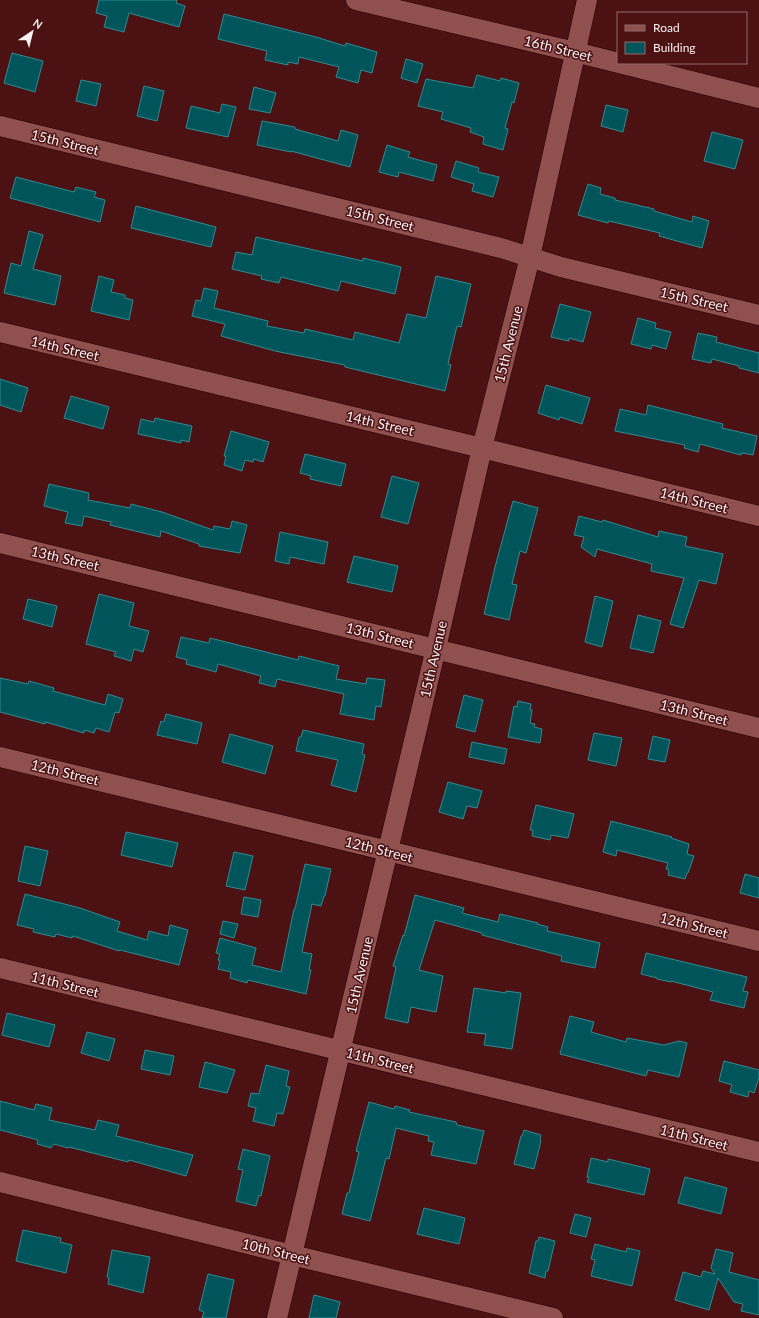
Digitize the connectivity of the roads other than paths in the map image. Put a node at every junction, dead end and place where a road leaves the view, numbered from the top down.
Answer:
1 (356, 0) edge
2 (587, 0) edge
3 (575, 52) junction
4 (617, 62) edge
5 (623, 64) edge
6 (759, 98) edge
7 (0, 126) edge
8 (530, 257) junction
9 (759, 315) edge
10 (0, 332) edge
11 (482, 448) junction
12 (759, 516) edge
13 (0, 543) edge
14 (436, 648) junction
15 (759, 728) edge
16 (0, 757) edge
17 (387, 852) junction
18 (759, 941) edge
19 (0, 968) edge
20 (341, 1050) junction
21 (759, 1152) edge
22 (0, 1182) edge
23 (292, 1255) junction
24 (277, 1318) edge
25 (553, 1318) edge

1 - 3 street, 16th Street
2 - 3 street, 15th Avenue
3 - 4 street, 16th Street
3 - 8 street, 15th Avenue
5 - 6 street, 16th Street
7 - 8 street, 15th Street
8 - 9 street, 15th Street
8 - 11 street, 15th Avenue
10 - 11 street, 14th Street
11 - 12 street, 14th Street
11 - 14 street, 15th Avenue
13 - 14 street, 13th Street
14 - 15 street, 13th Street
14 - 17 street, 15th Avenue
16 - 17 street, 12th Street
17 - 18 street, 12th Street
17 - 20 street, 15th Avenue
19 - 20 street, 11th Street
20 - 21 street, 11th Street
20 - 23 street, 15th Avenue
22 - 23 street, 10th Street
23 - 24 street, 15th Avenue
23 - 25 street, 10th Street

